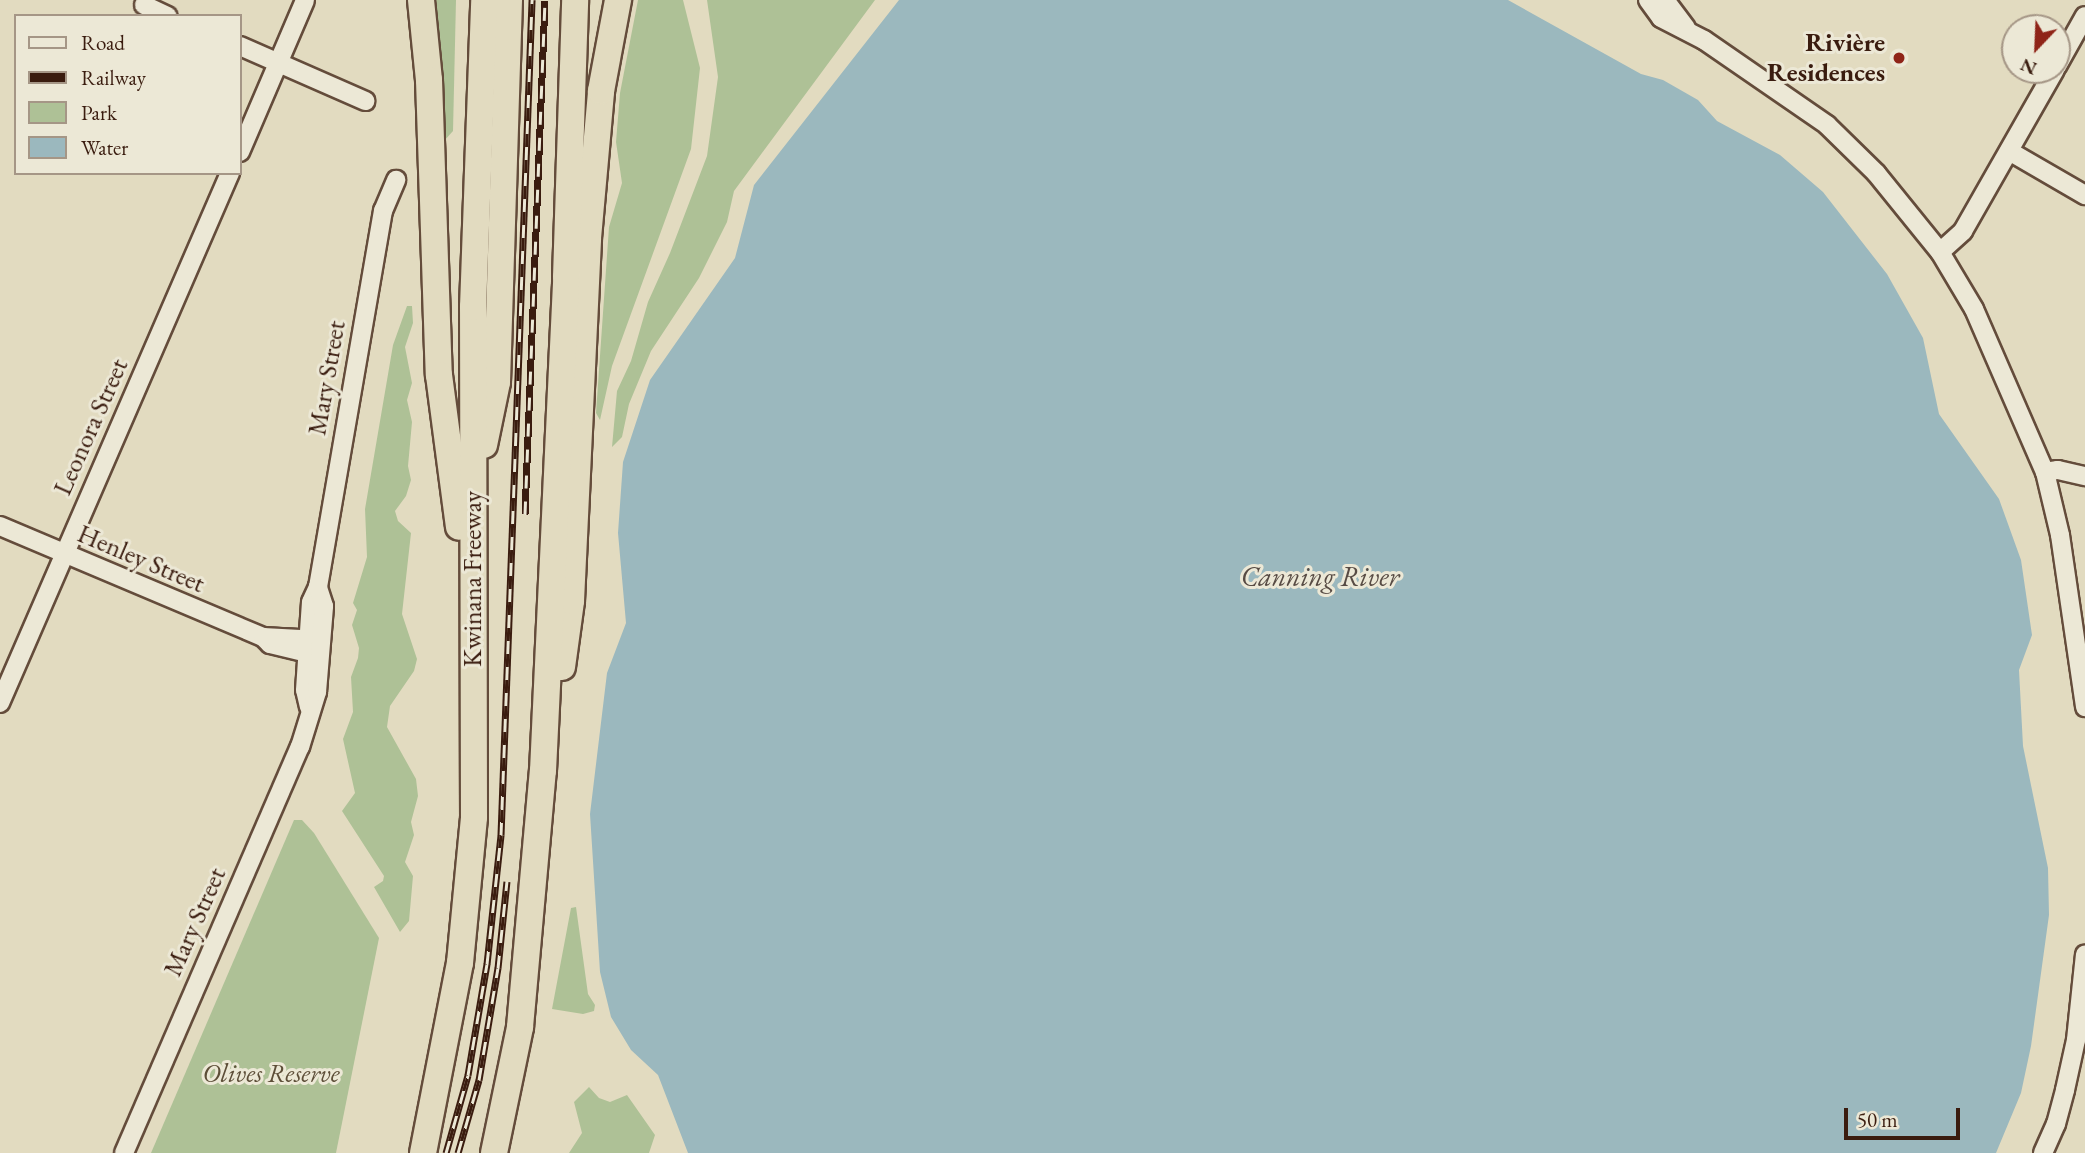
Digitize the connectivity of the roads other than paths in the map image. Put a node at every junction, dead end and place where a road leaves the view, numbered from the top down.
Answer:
1 (305, 0) edge
2 (421, 0) edge
3 (484, 0) edge
4 (509, 0) edge
5 (557, 0) edge
6 (575, 0) edge
7 (618, 0) edge
8 (1648, 0) edge
9 (1665, 0) edge
10 (144, 5) dead end
11 (164, 14) edge
12 (2085, 16) edge
13 (1689, 31) junction
14 (2071, 41) edge
15 (242, 47) edge
16 (279, 63) junction
17 (2047, 84) edge
18 (365, 101) dead end
19 (242, 147) edge
20 (2009, 151) junction
21 (229, 175) edge
22 (396, 180) dead end
23 (2085, 195) edge
24 (1940, 252) junction
25 (560, 393) junction
26 (2045, 472) junction
27 (2085, 476) edge
28 (473, 495) junction
29 (0, 526) edge
30 (64, 554) junction
31 (474, 633) junction
32 (314, 647) junction
33 (0, 703) edge
34 (2085, 707) edge
35 (536, 856) junction
36 (2085, 954) edge
37 (124, 1153) edge
38 (423, 1153) edge
39 (494, 1153) edge
40 (2043, 1153) edge

1 - 16 street
2 - 31 highway
3 - 28 highway, Kwinana Freeway
4 - 28 highway
5 - 25 highway
6 - 25 highway
7 - 35 highway
8 - 13 street
9 - 13 street
10 - 11 street
12 - 14 street
13 - 24 street
15 - 16 street
16 - 18 street
16 - 19 street
17 - 20 street
20 - 23 street
20 - 24 street
21 - 30 street, Leonora Street
22 - 32 street, Mary Street
24 - 26 street
25 - 35 highway
26 - 27 street
26 - 34 street
28 - 31 highway, Kwinana Freeway
29 - 30 street, Henley Street
30 - 32 street, Henley Street
30 - 33 street, Leonora Street
31 - 38 highway, Kwinana Freeway
32 - 37 street, Mary Street
35 - 39 highway
36 - 40 street

